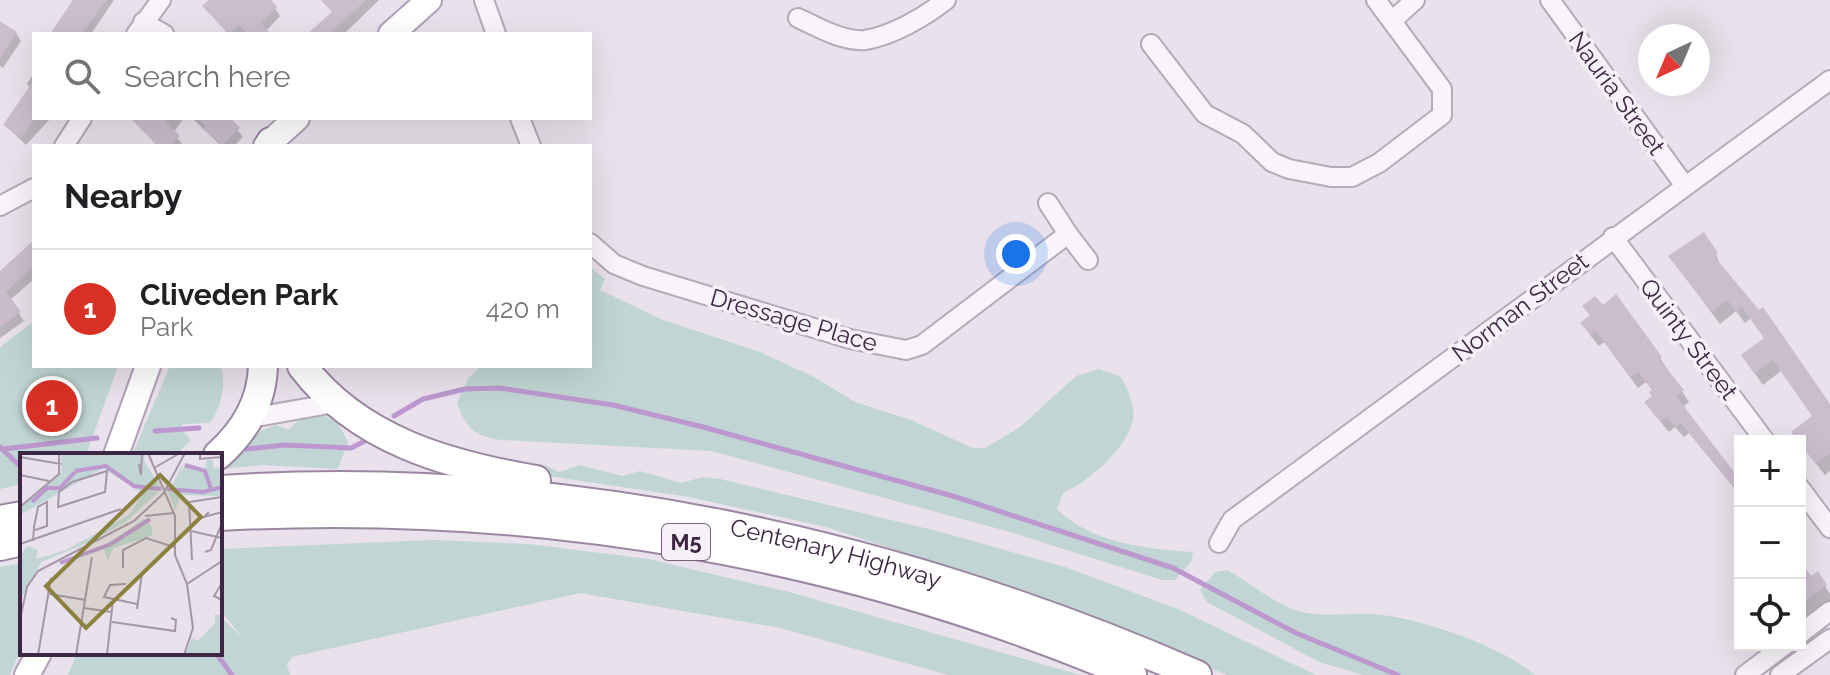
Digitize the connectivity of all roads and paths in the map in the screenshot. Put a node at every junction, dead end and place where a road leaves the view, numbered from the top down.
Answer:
1 (161, 0) edge
2 (429, 0) edge
3 (484, 0) edge
4 (946, 0) edge
5 (1376, 0) edge
6 (1415, 0) edge
7 (1550, 0) edge
8 (798, 18) dead end
9 (1392, 21) junction
10 (139, 28) edge
11 (393, 32) edge
12 (495, 32) edge
13 (1151, 44) dead end
14 (1830, 80) edge
15 (81, 120) edge
16 (293, 120) edge
17 (521, 120) edge
18 (65, 144) edge
19 (271, 144) edge
20 (530, 144) edge
21 (1685, 186) junction
22 (32, 189) edge
23 (1048, 203) dead end
24 (0, 206) edge
25 (1068, 234) junction
26 (1613, 237) junction
27 (592, 245) edge
28 (1088, 260) dead end
29 (147, 368) edge
30 (263, 368) edge
31 (304, 368) edge
32 (335, 403) junction
33 (250, 418) junction
34 (1761, 435) edge
35 (117, 453) edge
36 (220, 453) edge
37 (222, 490) edge
38 (1806, 496) edge
39 (587, 501) junction
40 (20, 516) edge
41 (222, 516) edge
42 (0, 520) edge
43 (1830, 528) edge
44 (20, 541) edge
45 (1219, 543) dead end
46 (0, 546) edge
47 (1830, 611) edge
48 (1806, 629) edge
49 (1830, 639) edge
50 (1777, 651) edge
51 (41, 655) edge
52 (42, 655) edge
53 (27, 675) edge
54 (38, 675) edge
55 (1132, 675) edge
56 (1197, 675) edge
57 (1745, 675) edge
58 (1780, 675) edge

1 - 10 street
2 - 11 main road
3 - 12 street
4 - 8 street
5 - 9 street
6 - 9 street
7 - 21 street, Nauria Street
9 - 13 street
14 - 21 street, Norman Street
15 - 18 street
16 - 19 main road
17 - 20 street
21 - 26 street, Norman Street
22 - 24 street
23 - 25 street
25 - 27 street, Dressage Place
25 - 28 street
26 - 34 street, Quinty Street
26 - 45 street, Norman Street
29 - 35 main road
30 - 33 highway
31 - 32 highway
32 - 33 street
32 - 39 highway
33 - 36 highway
37 - 39 highway, Centenary Highway / M5
38 - 43 street
39 - 56 highway, Centenary Highway / M5
40 - 42 highway
41 - 55 highway, Centenary Highway / M5
44 - 46 highway
47 - 48 street
49 - 58 street
50 - 57 street
51 - 53 main road
52 - 54 main road

